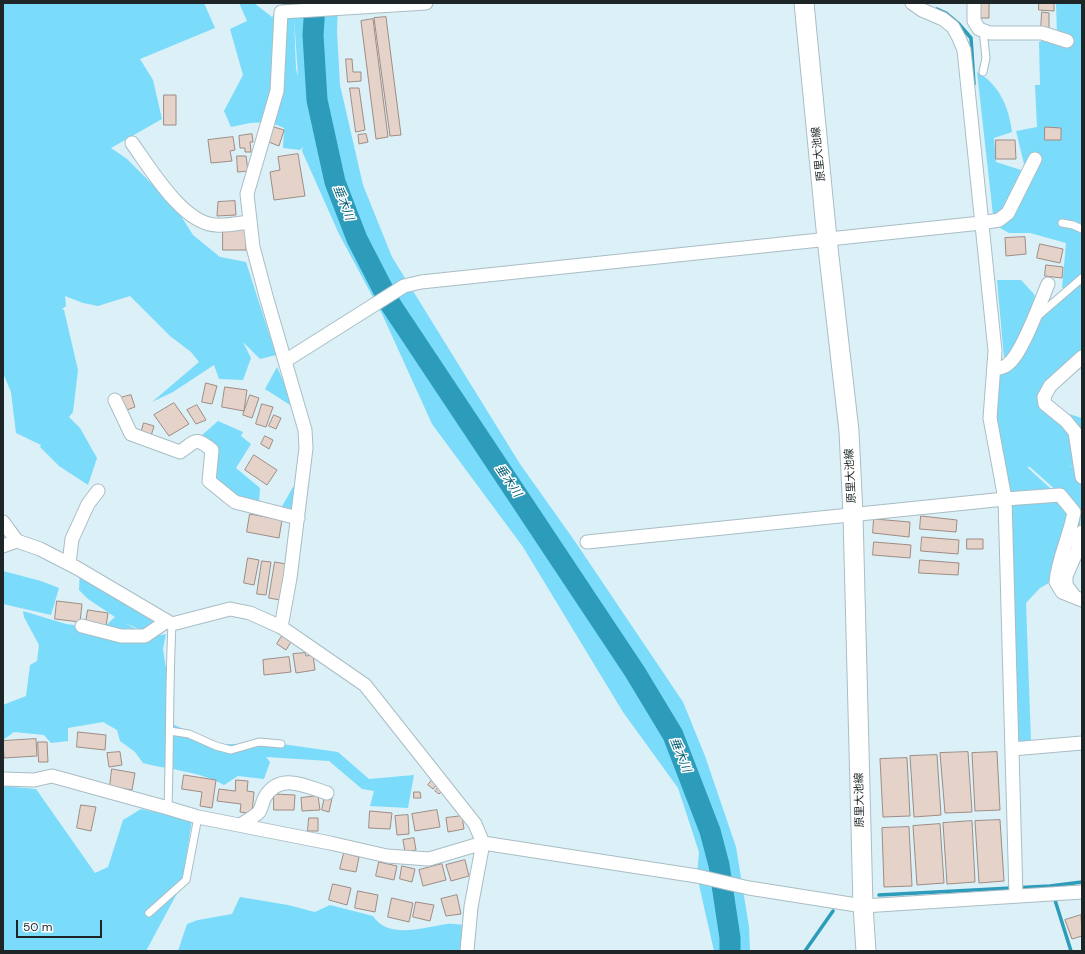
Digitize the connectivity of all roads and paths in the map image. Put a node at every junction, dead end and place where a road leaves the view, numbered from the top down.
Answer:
1 (426, 3) edge
2 (804, 3) edge
3 (912, 3) edge
4 (974, 3) edge
5 (294, 7) edge
6 (983, 30) junction
7 (1067, 41) dead end
8 (983, 72) dead end
9 (132, 143) dead end
10 (1035, 159) dead end
11 (250, 222) junction
12 (981, 223) junction
13 (1062, 223) dead end
14 (1082, 229) edge
15 (827, 239) junction
16 (1082, 278) edge
17 (1048, 284) dead end
18 (1032, 321) junction
19 (1082, 357) edge
20 (285, 361) junction
21 (994, 368) junction
22 (114, 400) dead end
23 (1082, 477) edge
24 (98, 491) dead end
25 (1005, 499) junction
26 (853, 515) junction
27 (298, 518) junction
28 (3, 522) edge
29 (1082, 532) edge
30 (17, 541) junction
31 (587, 542) dead end
32 (3, 546) edge
33 (68, 563) junction
34 (1078, 598) edge
35 (170, 623) junction
36 (82, 626) dead end
37 (281, 627) junction
38 (170, 731) junction
39 (1082, 743) edge
40 (281, 744) dead end
41 (1012, 749) junction
42 (3, 779) edge
43 (327, 793) dead end
44 (168, 808) junction
45 (198, 817) junction
46 (241, 825) junction
47 (483, 843) junction
48 (1082, 892) edge
49 (1016, 896) junction
50 (863, 906) junction
51 (149, 913) dead end
52 (467, 951) edge
53 (866, 951) edge

1 - 5 street
2 - 15 main road, 原里大池線
3 - 12 street
4 - 6 street
5 - 11 street
6 - 7 street
6 - 8 lane
9 - 11 street
10 - 12 street
11 - 20 street
12 - 15 street
12 - 21 street
13 - 14 lane
15 - 20 street
15 - 26 main road, 原里大池線
16 - 18 lane
17 - 18 street
18 - 21 street
19 - 23 street
20 - 27 street
21 - 25 street
22 - 27 street
24 - 33 street
25 - 26 street
25 - 34 street
25 - 41 street
26 - 31 street
26 - 50 main road, 原里大池線
27 - 37 street
28 - 30 street
29 - 34 street
30 - 32 street
30 - 33 street
33 - 35 street
35 - 36 street
35 - 37 street
35 - 38 lane
37 - 47 street
38 - 40 lane
38 - 44 lane
39 - 41 street
41 - 49 street
42 - 44 street
43 - 46 street
44 - 45 street
45 - 46 street
45 - 51 lane
46 - 47 street
47 - 50 street
47 - 52 street
48 - 49 street
49 - 50 street
50 - 53 main road, 原里大池線

